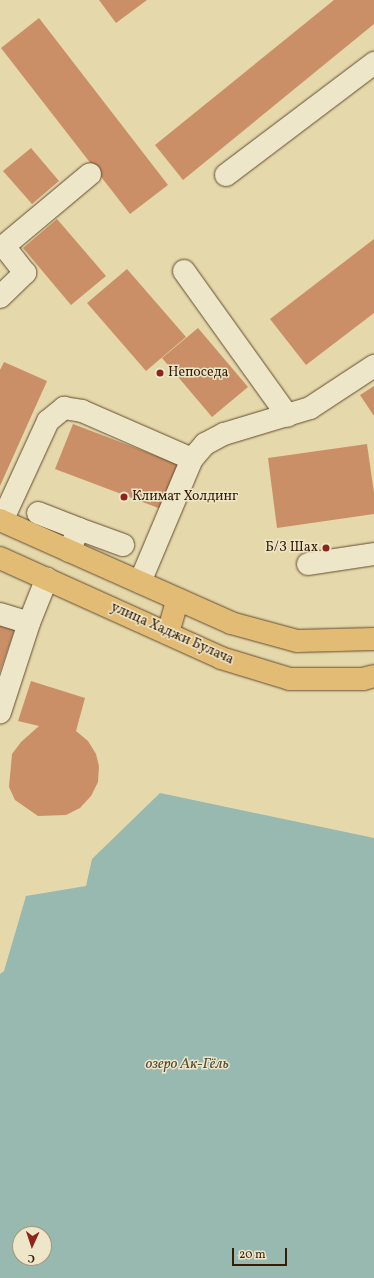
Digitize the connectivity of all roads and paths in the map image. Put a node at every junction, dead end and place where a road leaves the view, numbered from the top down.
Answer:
1 (374, 63) edge
2 (90, 174) dead end
3 (226, 175) dead end
4 (2, 244) edge
5 (184, 271) dead end
6 (0, 297) edge
7 (374, 366) edge
8 (288, 416) junction
9 (192, 459) junction
10 (38, 513) dead end
11 (1, 520) edge
12 (79, 529) junction
13 (123, 545) dead end
14 (69, 550) junction
15 (374, 554) edge
16 (0, 558) edge
17 (308, 564) dead end
18 (47, 578) junction
19 (140, 582) junction
20 (178, 599) junction
21 (0, 614) edge
22 (29, 623) junction
23 (168, 633) junction
24 (374, 639) edge
25 (374, 676) edge
26 (0, 712) edge

1 - 3 street
2 - 4 street
4 - 6 street
5 - 8 street
7 - 8 street
8 - 9 street
9 - 11 street
9 - 19 street
10 - 12 street
11 - 14 main road
12 - 13 street
12 - 14 street
14 - 19 main road
15 - 17 street
16 - 18 main road, улица Хаджи Булача
18 - 22 street
18 - 23 main road, улица Хаджи Булача
19 - 20 main road
20 - 23 main road
20 - 24 main road
21 - 22 street
22 - 26 street
23 - 25 main road, улица Хаджи Булача

